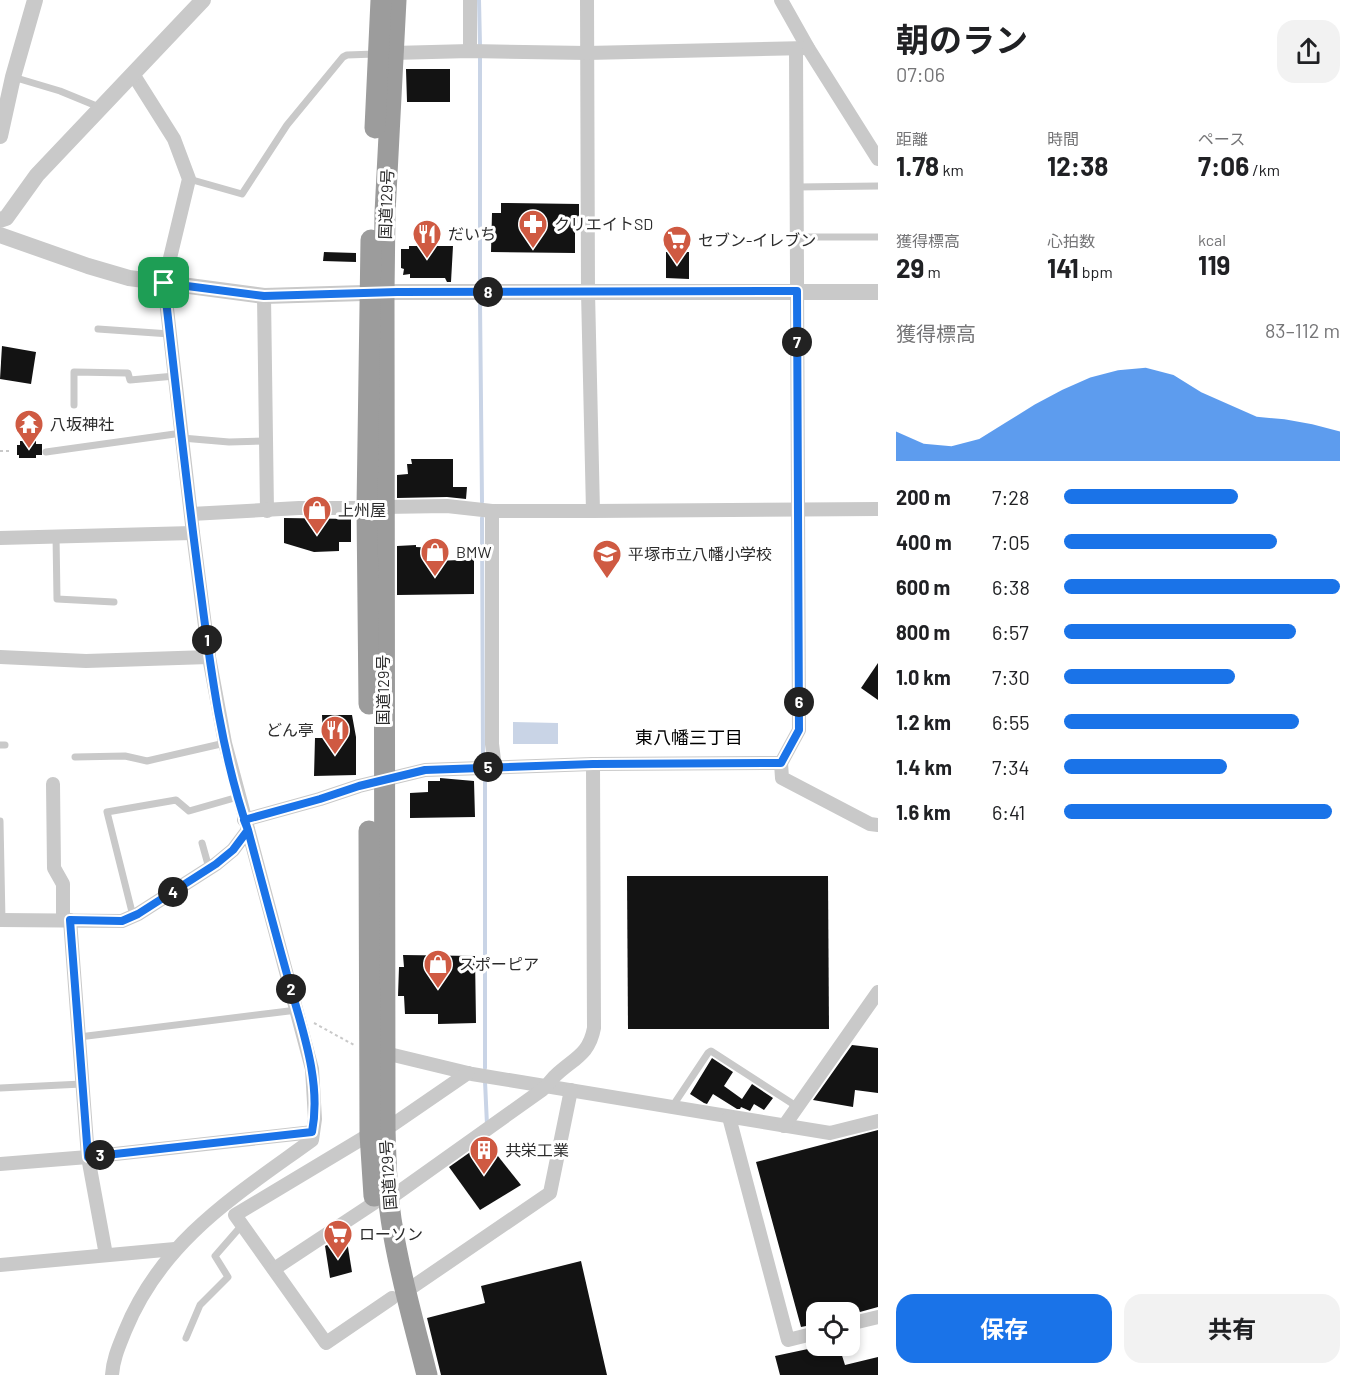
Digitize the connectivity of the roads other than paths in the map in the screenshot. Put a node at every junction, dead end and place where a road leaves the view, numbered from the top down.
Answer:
1 (35, 0) edge
2 (203, 0) edge
3 (381, 0) edge
4 (396, 0) edge
5 (470, 0) edge
6 (587, 0) edge
7 (781, 0) edge
8 (802, 49) junction
9 (470, 51) junction
10 (587, 53) junction
11 (385, 54) junction
12 (133, 74) junction
13 (13, 77) junction
14 (100, 108) junction
15 (0, 136) edge
16 (878, 159) edge
17 (189, 179) junction
18 (878, 186) edge
19 (797, 187) junction
20 (0, 220) edge
21 (0, 235) edge
22 (797, 237) junction
23 (878, 237) edge
24 (164, 283) junction
25 (797, 291) junction
26 (588, 292) junction
27 (878, 292) edge
28 (376, 293) junction
29 (264, 296) junction
30 (98, 329) dead end
31 (170, 334) junction
32 (175, 376) junction
33 (74, 405) dead end
34 (182, 436) junction
35 (266, 441) junction
36 (46, 452) dead end
37 (375, 507) junction
38 (878, 509) edge
39 (492, 510) junction
40 (799, 510) junction
41 (267, 511) junction
42 (593, 511) junction
43 (191, 514) junction
44 (193, 533) junction
45 (56, 536) junction
46 (0, 538) edge
47 (114, 602) dead end
48 (0, 657) edge
49 (209, 657) junction
50 (225, 743) junction
51 (75, 757) dead end
52 (781, 763) junction
53 (593, 764) junction
54 (495, 767) junction
55 (376, 781) junction
56 (53, 784) dead end
57 (238, 797) junction
58 (0, 821) edge
59 (246, 825) junction
60 (878, 825) edge
61 (202, 843) dead end
62 (209, 868) junction
63 (133, 916) junction
64 (1, 920) edge
65 (67, 920) junction
66 (878, 992) edge
67 (297, 1013) junction
68 (79, 1036) junction
69 (385, 1053) junction
70 (468, 1073) junction
71 (82, 1084) junction
72 (548, 1086) junction
73 (0, 1088) edge
74 (571, 1090) junction
75 (672, 1107) junction
76 (793, 1114) junction
77 (729, 1117) junction
78 (878, 1121) edge
79 (784, 1126) junction
80 (312, 1132) junction
81 (377, 1132) junction
82 (88, 1157) junction
83 (0, 1164) edge
84 (381, 1201) junction
85 (242, 1225) junction
86 (175, 1249) junction
87 (106, 1255) junction
88 (0, 1265) edge
89 (274, 1269) junction
90 (399, 1295) junction
91 (878, 1317) edge
92 (860, 1321) edge
93 (806, 1336) edge
94 (186, 1338) dead end
95 (112, 1375) edge
96 (412, 1375) edge
97 (427, 1375) edge

1 - 13 street
2 - 12 street
3 - 11 highway, 国道129号
4 - 11 highway, 国道129号
5 - 9 street
6 - 10 street
7 - 8 street
8 - 10 street
8 - 16 street
8 - 19 street
9 - 10 street
9 - 11 street
10 - 26 street
11 - 17 lane
11 - 28 highway, 国道129号
12 - 14 street
12 - 17 street
13 - 14 lane
13 - 15 street
14 - 20 street
17 - 24 street
18 - 19 lane
19 - 22 street
21 - 24 street
22 - 23 lane
22 - 25 street
24 - 29 street
24 - 31 street
25 - 26 street
25 - 27 street
25 - 40 street
26 - 28 street
26 - 42 street
28 - 29 street
28 - 37 highway, 国道129号
29 - 35 street
30 - 31 lane
31 - 32 street
32 - 33 lane
32 - 34 street
34 - 35 lane
34 - 36 lane
34 - 43 street
35 - 41 street
37 - 39 street
37 - 41 street
37 - 55 highway, 国道129号
38 - 40 street
39 - 42 street
39 - 54 street
40 - 42 street
40 - 52 street
41 - 43 street
43 - 44 street
44 - 45 street
44 - 49 street
45 - 46 street
45 - 47 lane
48 - 49 street
49 - 50 street
50 - 51 lane
50 - 57 street
52 - 53 street
52 - 60 street
53 - 54 street
53 - 72 street
54 - 55 street
55 - 59 street
55 - 69 highway, 国道129号
55 - 81 highway, 国道129号
56 - 65 street
57 - 59 street
57 - 63 lane
58 - 64 lane
59 - 62 street
59 - 67 street
61 - 62 lane
62 - 63 street
63 - 65 street
64 - 65 street
65 - 68 street
66 - 76 street
67 - 68 lane
67 - 80 street
68 - 71 street
69 - 70 street
69 - 81 highway, 国道129号
70 - 72 street
70 - 81 street
71 - 73 lane
71 - 82 street
72 - 74 street
72 - 84 street
74 - 75 street
74 - 90 street
75 - 76 lane
75 - 77 street
76 - 79 street
77 - 79 street
77 - 93 street
78 - 79 street
80 - 82 street
80 - 86 street
81 - 84 highway, 国道129号
81 - 85 street
82 - 83 street
82 - 87 street
84 - 89 street
84 - 90 highway, 国道129号
85 - 89 street
85 - 94 lane
86 - 87 street
86 - 95 street
87 - 88 street
89 - 90 street
90 - 96 highway, 国道129号
90 - 97 highway, 国道129号
91 - 92 street

